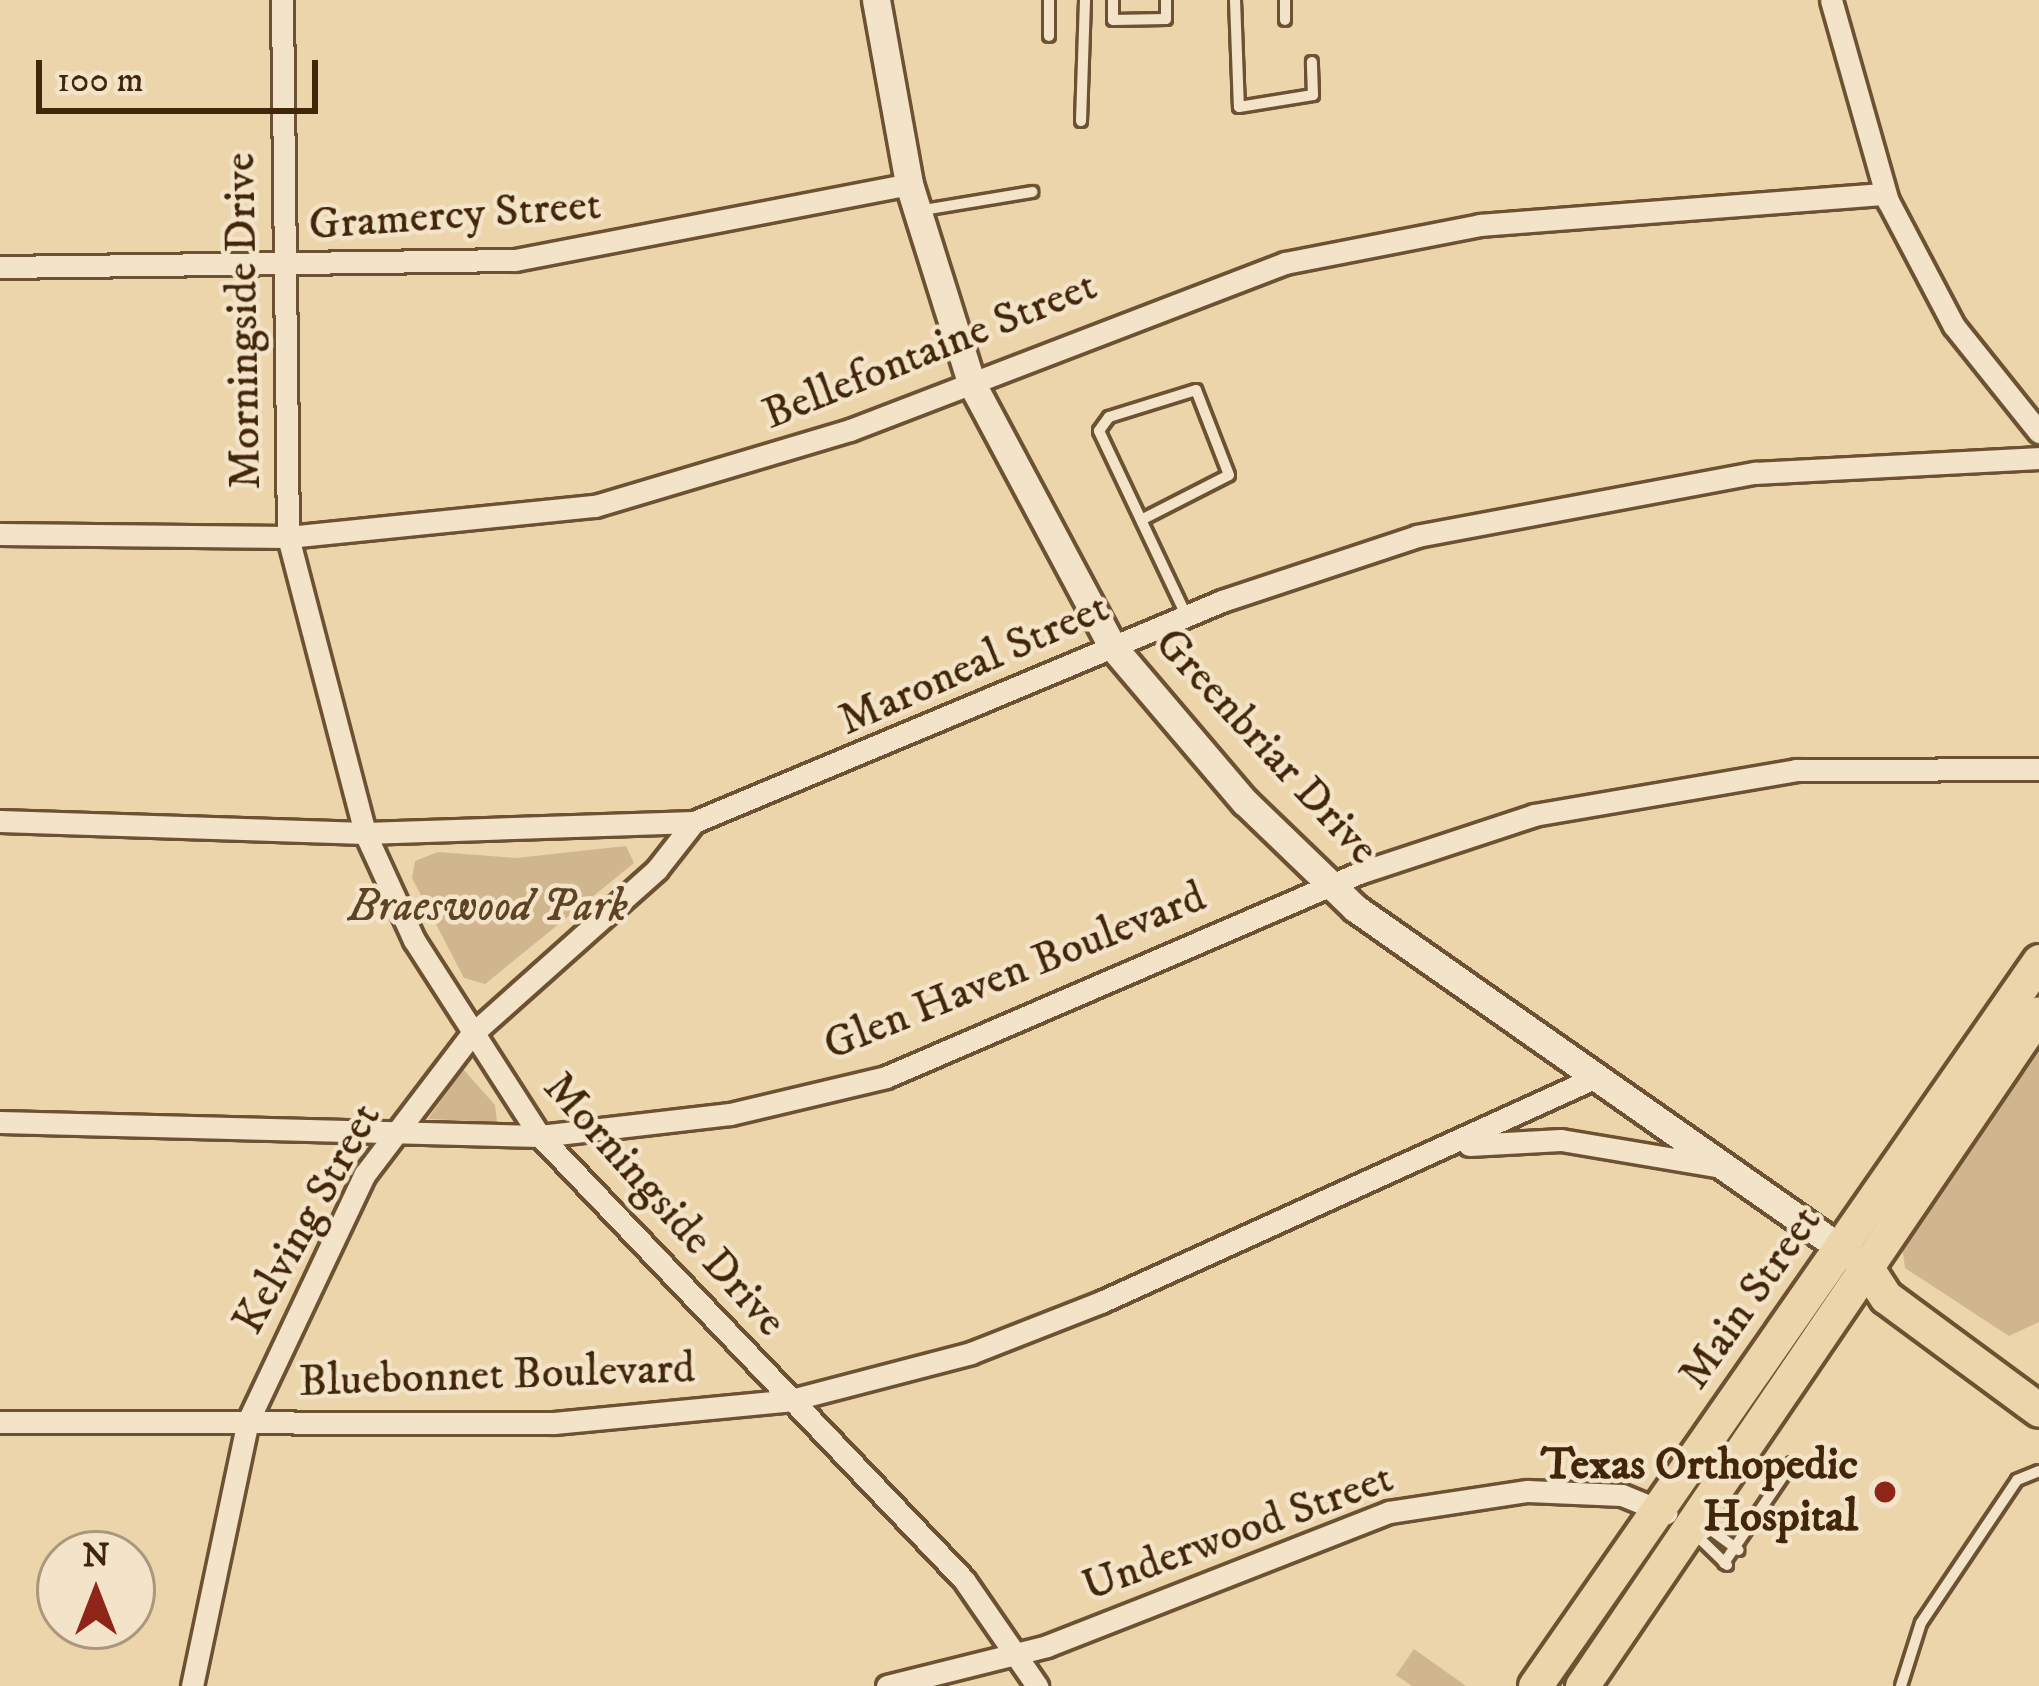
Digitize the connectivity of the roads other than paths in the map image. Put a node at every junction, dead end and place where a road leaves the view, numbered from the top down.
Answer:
1 (282, 0) edge
2 (876, 0) edge
3 (1049, 0) edge
4 (1085, 0) edge
5 (1113, 0) edge
6 (1166, 0) edge
7 (1234, 0) edge
8 (1285, 0) edge
9 (1831, 0) edge
10 (1285, 20) dead end
11 (1049, 36) dead end
12 (1312, 62) dead end
13 (1081, 121) dead end
14 (1032, 192) dead end
15 (1885, 194) junction
16 (913, 198) junction
17 (0, 267) edge
18 (279, 267) junction
19 (971, 382) junction
20 (2039, 432) edge
21 (2039, 458) edge
22 (1145, 518) junction
23 (0, 534) edge
24 (288, 537) junction
25 (1186, 616) junction
26 (1112, 646) junction
27 (2039, 769) edge
28 (0, 821) edge
29 (694, 822) junction
30 (365, 833) junction
31 (1331, 884) junction
32 (2039, 961) edge
33 (2039, 1012) edge
34 (472, 1035) junction
35 (1592, 1079) junction
36 (0, 1122) edge
37 (540, 1136) junction
38 (388, 1137) junction
39 (1451, 1146) junction
40 (1722, 1167) junction
41 (1853, 1256) junction
42 (2023, 1382) edge
43 (791, 1400) junction
44 (2039, 1410) edge
45 (248, 1421) junction
46 (0, 1423) edge
47 (1792, 1462) dead end
48 (2039, 1471) edge
49 (1681, 1524) junction
50 (1738, 1549) junction
51 (1606, 1582) junction
52 (1017, 1655) junction
53 (192, 1686) edge
54 (887, 1686) edge
55 (1037, 1686) edge
56 (1535, 1686) edge
57 (1557, 1686) edge
58 (1582, 1686) edge
59 (1901, 1686) edge

1 - 18 street, Morningside Drive
2 - 16 main road, Greenbriar Drive
3 - 11 lane
4 - 13 lane
5 - 6 lane
7 - 12 lane
8 - 10 lane
9 - 15 street
14 - 16 lane
15 - 19 street, Bellefontaine Street
15 - 20 street
16 - 18 street, Gramercy Street
16 - 19 main road, Greenbriar Drive
17 - 18 street, Gramercy Street
18 - 24 street, Morningside Drive
19 - 24 street, Bellefontaine Street
19 - 26 main road, Greenbriar Drive
21 - 25 street, Maroneal Street
22 - 22 lane
22 - 25 lane
23 - 24 street, Bellefontaine Street
24 - 30 street, Morningside Drive
25 - 26 street, Maroneal Street
26 - 29 street, Maroneal Street
26 - 31 main road, Greenbriar Drive
27 - 31 street, Glen Haven Boulevard
28 - 30 street, Maroneal Street
29 - 30 street, Maroneal Street
29 - 34 street, Kelving Street
30 - 34 street, Morningside Drive
31 - 35 main road, Greenbriar Drive
31 - 37 street, Glen Haven Boulevard
32 - 41 main road, Main Street
33 - 41 main road, Main Street
34 - 37 street, Morningside Drive
34 - 38 street, Kelving Street
35 - 39 street, Bluebonnet Boulevard
35 - 40 main road, Greenbriar Drive
36 - 38 street, Glen Haven Boulevard
37 - 38 street, Glen Haven Boulevard
37 - 43 street, Morningside Drive
38 - 45 street, Kelving Street
39 - 40 street, Bluebonnet Boulevard
39 - 43 street, Bluebonnet Boulevard
40 - 41 main road, Greenbriar Drive
41 - 42 main road, Greenbriar Drive
41 - 49 main road, Main Street
42 - 44 main road, Greenbriar Drive
43 - 45 street, Bluebonnet Boulevard
43 - 52 street, Morningside Drive
45 - 46 street, Bluebonnet Boulevard
45 - 53 street, Kelving Street
47 - 50 lane
48 - 59 lane
49 - 50 lane
49 - 50 lane
49 - 51 main road, Main Street
49 - 52 street, Underwood Street
49 - 58 main road, Main Street
51 - 56 main road, Main Street
51 - 57 main road
52 - 54 street, Underwood Street
52 - 55 street, Morningside Drive

